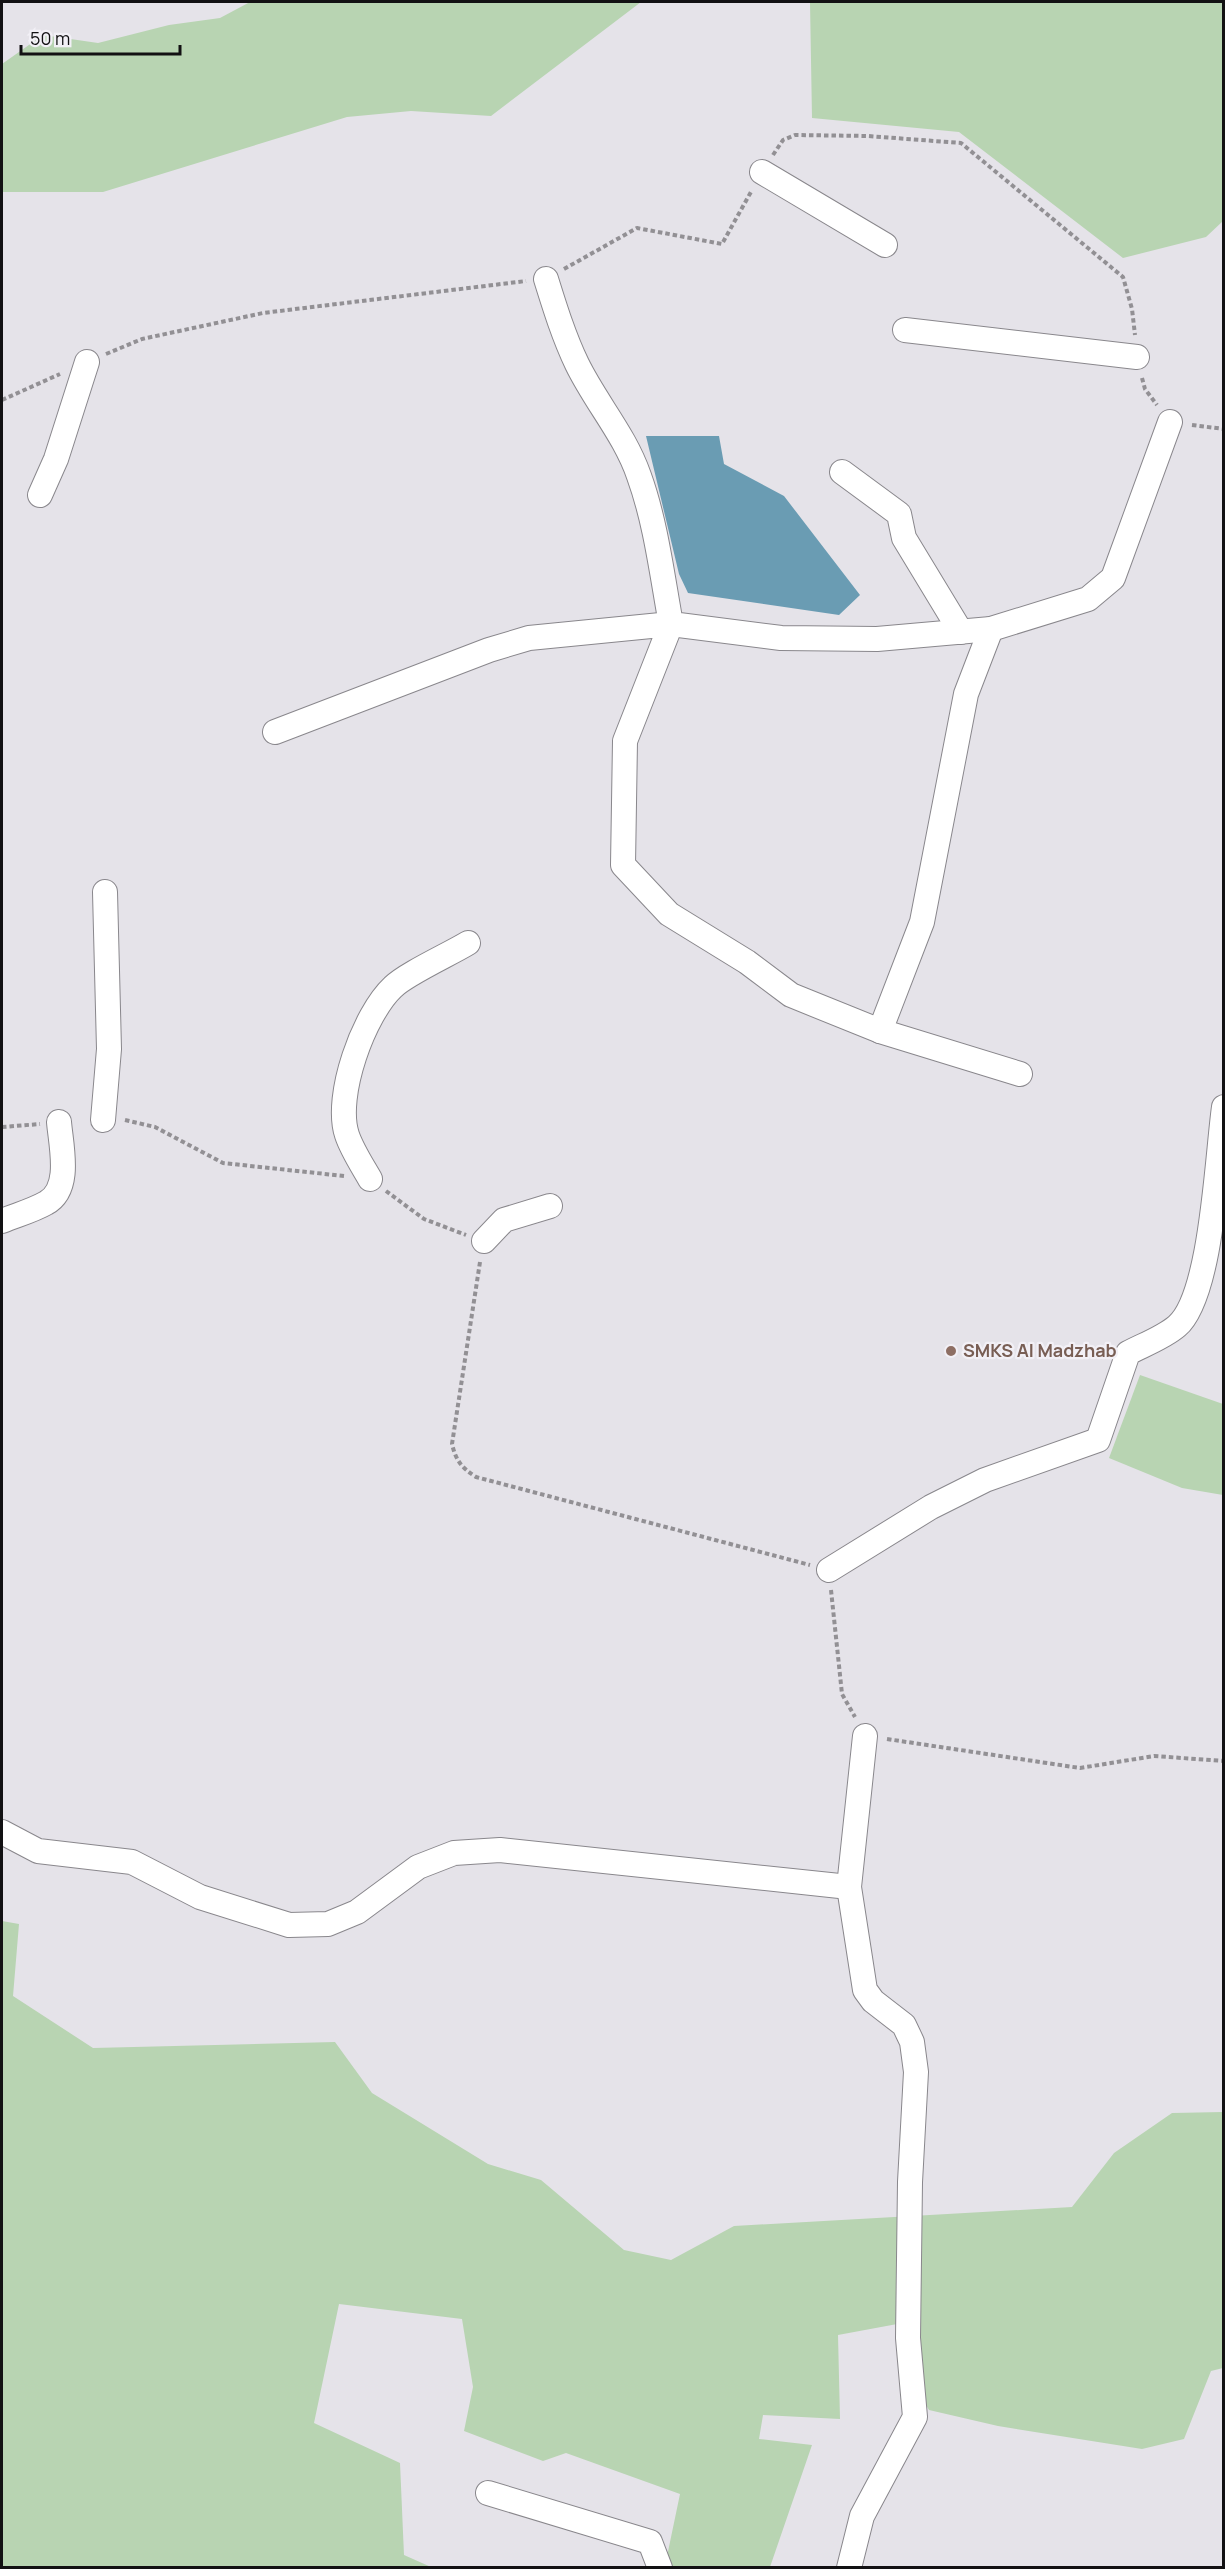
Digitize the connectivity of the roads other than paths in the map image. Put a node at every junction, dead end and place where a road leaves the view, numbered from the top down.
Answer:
1 (762, 172) road end
2 (885, 245) dead end
3 (546, 279) road end
4 (905, 330) dead end
5 (1137, 357) road end
6 (87, 362) road end
7 (1170, 422) road end
8 (843, 472) dead end
9 (40, 495) dead end
10 (671, 624) junction
11 (991, 629) junction
12 (962, 632) junction
13 (274, 732) dead end
14 (105, 892) dead end
15 (468, 943) dead end
16 (880, 1031) junction
17 (1020, 1074) dead end
18 (1224, 1107) edge
19 (103, 1120) road end
20 (59, 1122) road end
21 (370, 1179) road end
22 (550, 1206) dead end
23 (2, 1221) edge
24 (483, 1241) road end
25 (829, 1570) road end
26 (865, 1736) road end
27 (2, 1832) edge
28 (849, 1887) junction
29 (489, 2493) dead end
30 (660, 2568) edge
31 (849, 2568) edge

1 - 2 street
3 - 10 street
4 - 5 street
6 - 9 street
7 - 11 street
8 - 12 street
10 - 12 street
10 - 13 street
10 - 16 street
11 - 12 street
11 - 16 street
14 - 19 street
15 - 21 street
16 - 17 street
18 - 25 street
20 - 23 street
22 - 24 street
26 - 28 street
27 - 28 street
28 - 31 street
29 - 30 street

